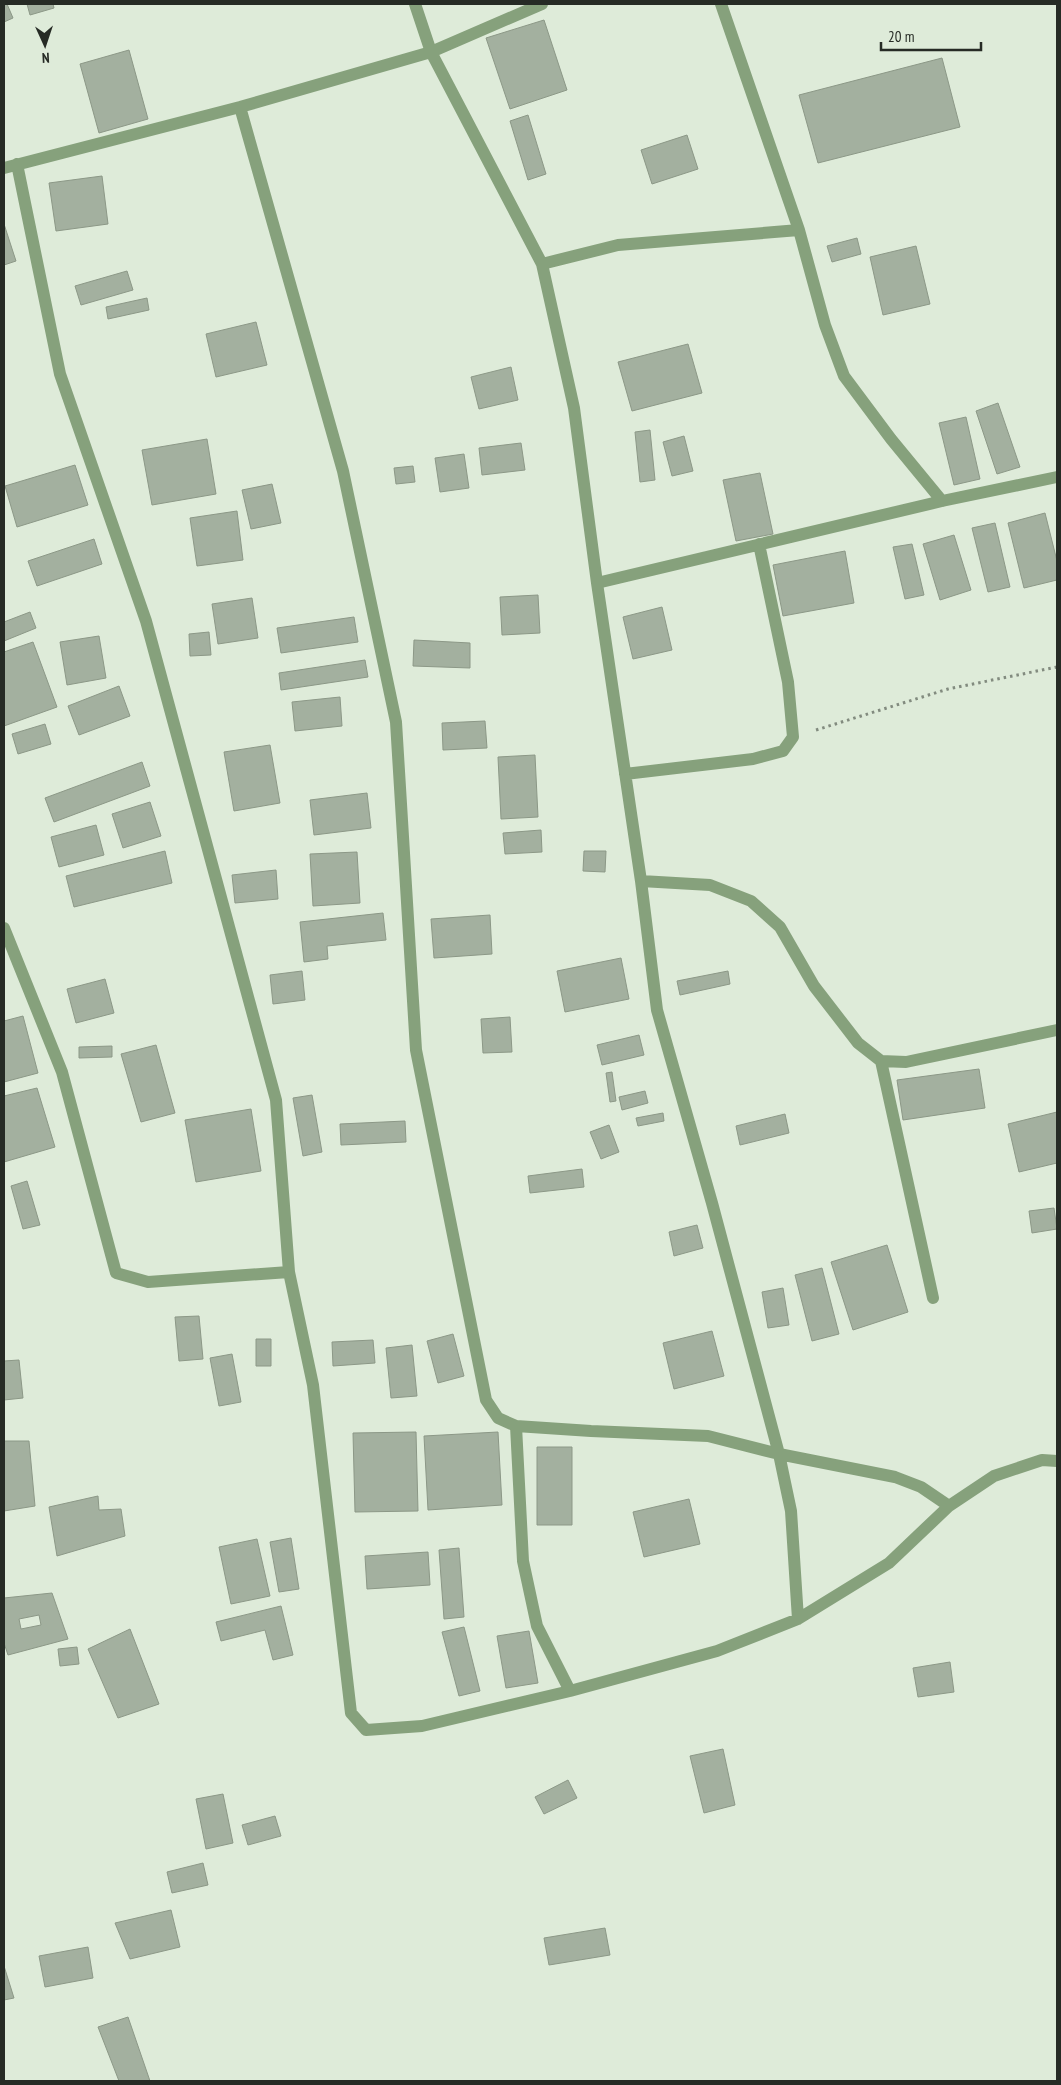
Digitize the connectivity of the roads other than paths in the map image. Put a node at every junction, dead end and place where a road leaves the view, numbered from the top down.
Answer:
1 (415, 4) edge
2 (542, 4) edge
3 (721, 4) edge
4 (431, 52) junction
5 (240, 107) junction
6 (17, 164) junction
7 (4, 168) edge
8 (799, 230) junction
9 (542, 264) junction
10 (1057, 477) edge
11 (942, 501) junction
12 (759, 544) junction
13 (597, 583) junction
14 (625, 774) junction
15 (641, 881) junction
16 (4, 928) edge
17 (1057, 1030) edge
18 (880, 1061) junction
19 (289, 1272) junction
20 (933, 1298) dead end
21 (516, 1426) junction
22 (779, 1454) junction
23 (1057, 1461) edge
24 (949, 1506) junction
25 (798, 1619) junction
26 (570, 1691) junction

1 - 4 street
2 - 4 street
3 - 8 street
4 - 5 street
4 - 9 street
5 - 6 street
5 - 21 street
6 - 7 street
6 - 19 street
8 - 9 street
8 - 11 street
9 - 13 street
10 - 11 street
11 - 12 street
12 - 13 street
12 - 14 street
13 - 14 street
14 - 15 street
15 - 18 street
15 - 22 street
16 - 19 street
17 - 18 street
18 - 20 street
19 - 26 street
21 - 22 street
21 - 26 street
22 - 24 street
22 - 25 street
23 - 24 street
24 - 25 street
25 - 26 street

